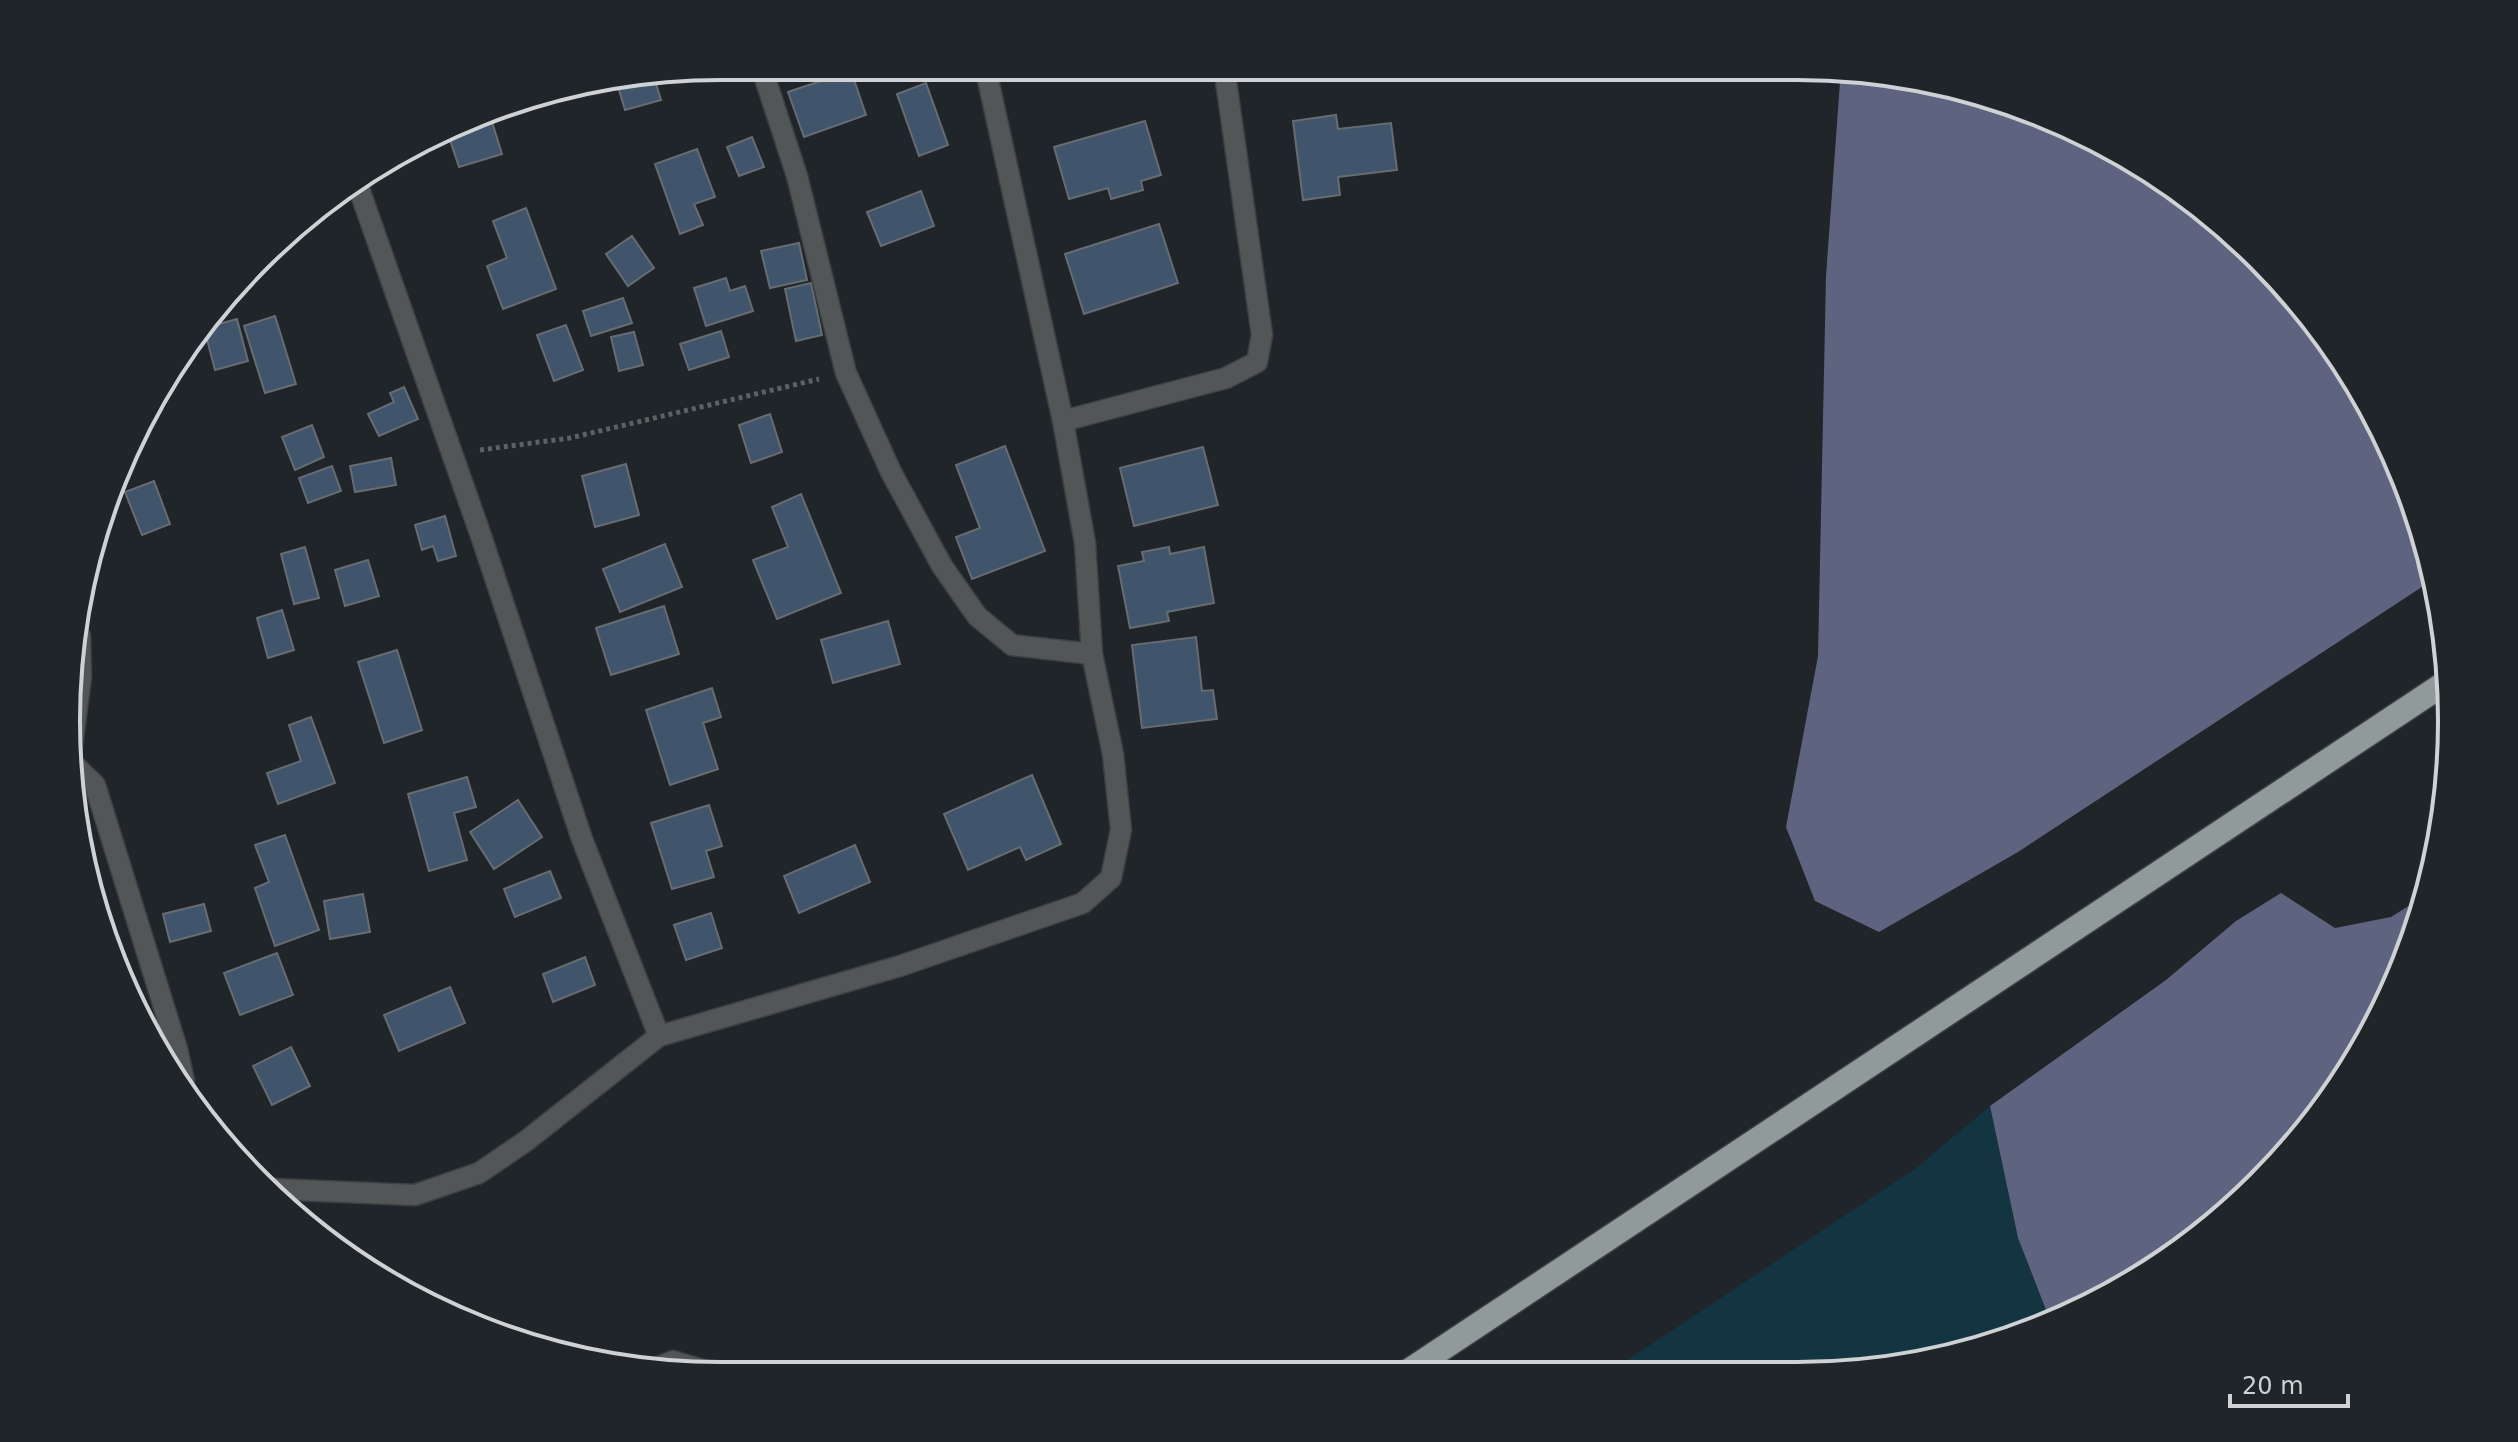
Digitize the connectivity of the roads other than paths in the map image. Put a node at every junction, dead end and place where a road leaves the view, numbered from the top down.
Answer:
1 (766, 80) edge
2 (988, 80) edge
3 (1226, 80) edge
4 (360, 192) edge
5 (1063, 421) junction
6 (1092, 654) junction
7 (2437, 688) edge
8 (82, 773) edge
9 (659, 1036) junction
10 (181, 1065) edge
11 (284, 1189) edge
12 (1422, 1362) edge

1 - 6 street
2 - 5 street
3 - 5 street
4 - 9 street
5 - 6 street
6 - 9 street
7 - 12 highway
8 - 10 street
9 - 11 street

